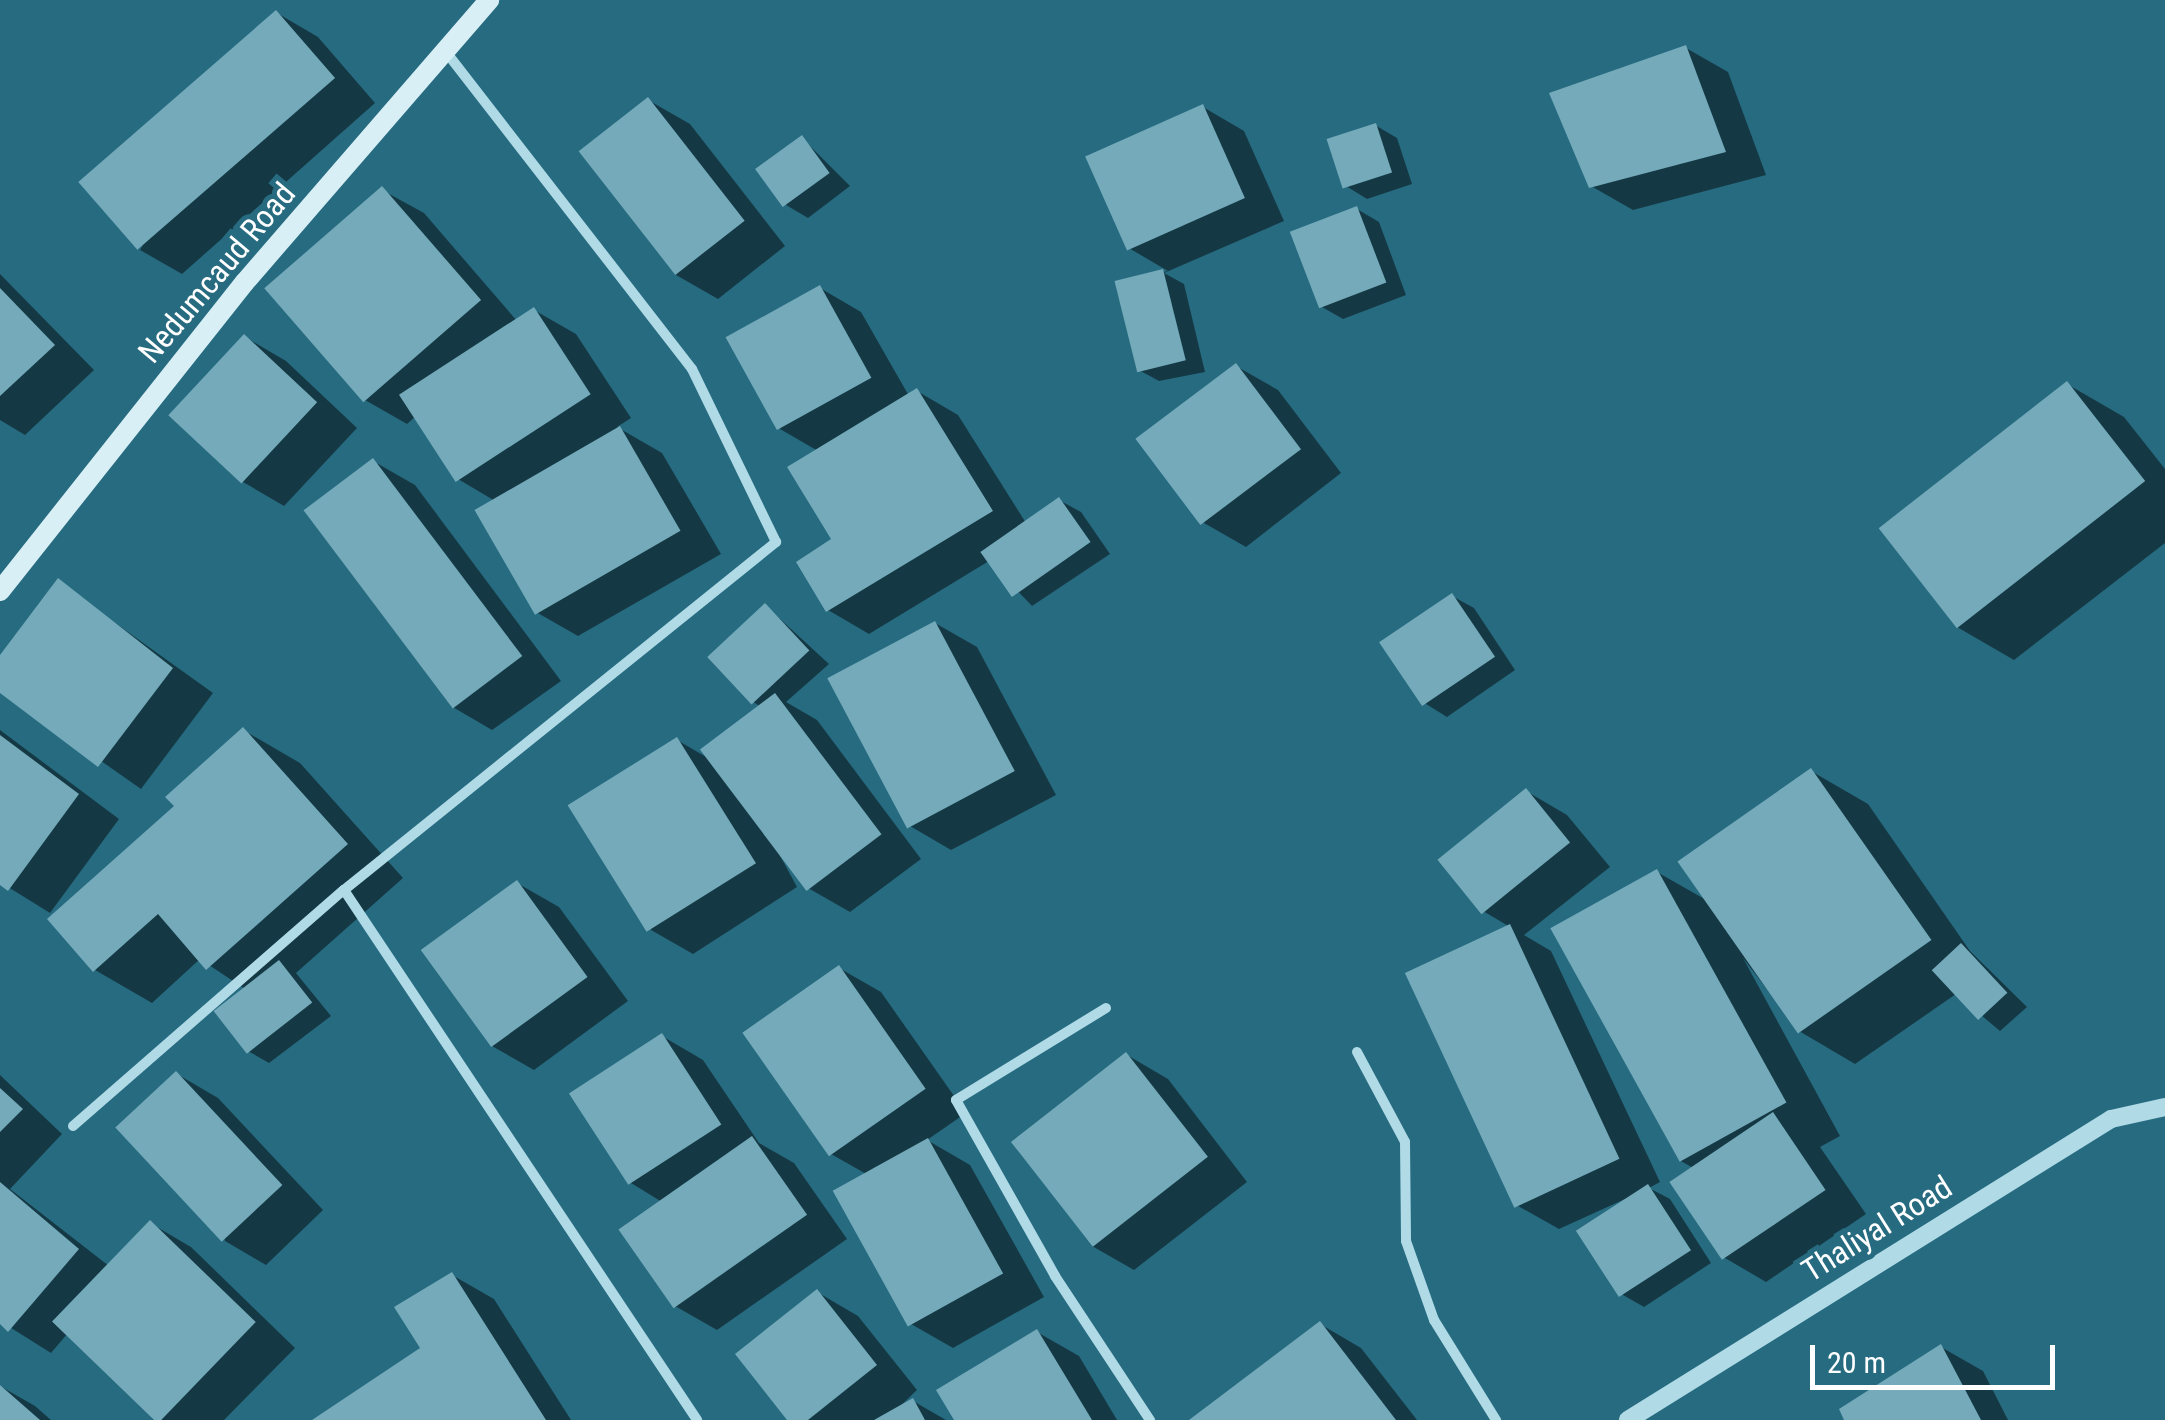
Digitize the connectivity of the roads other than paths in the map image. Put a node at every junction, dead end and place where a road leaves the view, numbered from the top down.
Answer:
1 (490, 0) edge
2 (446, 52) junction
3 (0, 591) edge
4 (344, 890) junction
5 (1106, 1008) dead end
6 (1357, 1052) dead end
7 (2165, 1106) edge
8 (73, 1126) dead end
9 (697, 1420) edge
10 (1150, 1420) edge
11 (1496, 1420) edge
12 (1628, 1420) edge

1 - 2 main road, Nedumcaud Road
2 - 3 main road, Nedumcaud Road
2 - 4 street
4 - 8 street
4 - 9 street
5 - 10 street
6 - 11 street
7 - 12 street, Thaliyal Road

